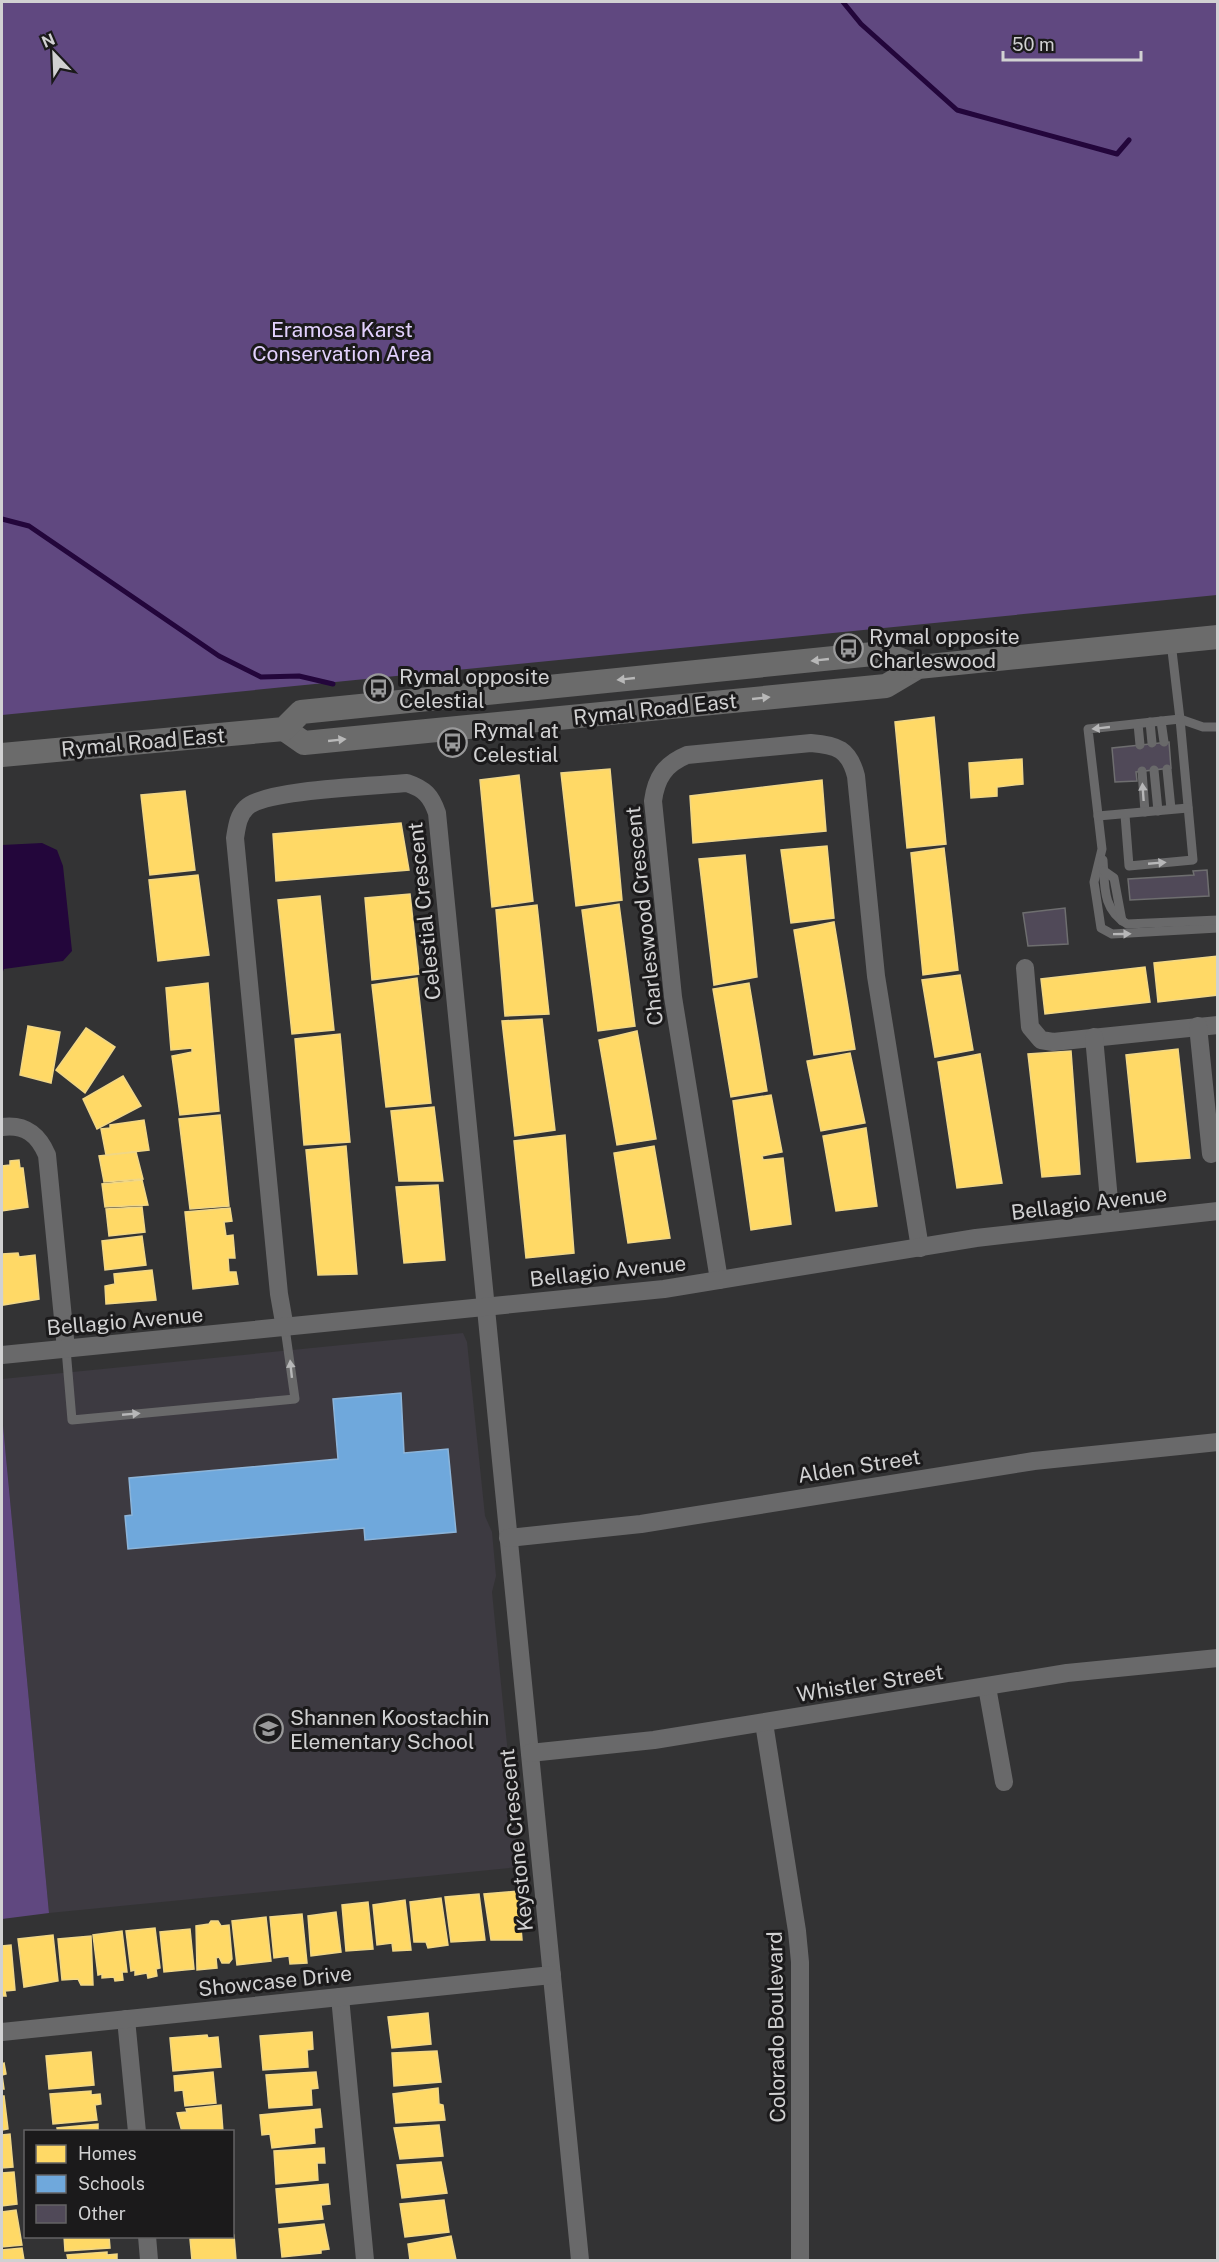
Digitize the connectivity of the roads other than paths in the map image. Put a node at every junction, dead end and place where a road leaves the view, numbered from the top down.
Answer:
1 (1218, 637) edge
2 (1171, 642) junction
3 (918, 667) junction
4 (1180, 719) junction
5 (1161, 721) junction
6 (1150, 722) junction
7 (1138, 724) junction
8 (1218, 727) edge
9 (284, 729) junction
10 (1164, 742) dead end
11 (1152, 743) dead end
12 (1140, 745) dead end
13 (2, 755) edge
14 (1167, 769) dead end
15 (1155, 770) dead end
16 (1142, 771) dead end
17 (1188, 808) junction
18 (1171, 809) junction
19 (1158, 811) junction
20 (1145, 812) junction
21 (1125, 814) junction
22 (1098, 816) junction
23 (1102, 849) junction
24 (1218, 920) edge
25 (1218, 927) edge
26 (1024, 968) dead end
27 (1218, 1025) edge
28 (1198, 1026) junction
29 (1094, 1037) junction
30 (2, 1127) edge
31 (1211, 1154) dead end
32 (1218, 1211) edge
33 (1111, 1222) junction
34 (920, 1248) junction
35 (719, 1280) junction
36 (486, 1307) junction
37 (285, 1328) junction
38 (66, 1349) junction
39 (2, 1355) edge
40 (1218, 1442) edge
41 (508, 1538) junction
42 (1218, 1658) edge
43 (987, 1687) junction
44 (764, 1723) junction
45 (530, 1753) junction
46 (1004, 1782) dead end
47 (552, 1975) junction
48 (340, 1997) junction
49 (126, 2019) junction
50 (2, 2032) edge
51 (137, 2130) edge
52 (147, 2238) edge
53 (149, 2260) edge
54 (365, 2260) edge
55 (580, 2260) edge
56 (800, 2260) edge

1 - 2 main road, Rymal Road East
2 - 3 main road, Rymal Road East
2 - 4 lane
9 -> 3 main road, Rymal Road East
3 -> 9 main road, Rymal Road East
4 - 5 lane
4 - 8 lane
4 - 17 lane
5 - 6 lane
5 - 10 lane
6 - 7 lane
6 - 11 lane
7 - 12 lane
7 -> 22 lane
9 - 13 main road, Rymal Road East
14 - 18 lane
15 - 19 lane
20 -> 16 lane
17 - 18 lane
21 -> 17 lane
18 - 19 lane
19 - 20 lane
20 - 21 lane
21 - 22 lane
22 - 23 lane
23 - 24 lane
23 -> 25 lane
26 - 29 street
27 - 28 street
28 - 29 street
28 - 31 street
29 - 33 street
30 - 38 street
32 - 33 street, Bellagio Avenue
33 - 34 street, Bellagio Avenue
34 - 35 street, Bellagio Avenue
34 - 35 street, Charleswood Crescent
35 - 36 street, Bellagio Avenue
36 - 37 street, Bellagio Avenue
36 - 37 street, Celestial Crescent
36 - 41 street, Keystone Crescent
37 - 38 street, Bellagio Avenue
38 -> 37 lane
38 - 39 street, Bellagio Avenue
40 - 41 street, Alden Street
41 - 45 street, Keystone Crescent
42 - 43 street, Whistler Street
43 - 44 street, Whistler Street
43 - 46 street
44 - 45 street, Whistler Street
44 - 56 street, Colorado Boulevard
45 - 47 street, Keystone Crescent
47 - 48 street, Showcase Drive
47 - 55 street, Keystone Crescent
48 - 49 street, Showcase Drive
48 - 54 street
49 - 50 street, Showcase Drive
49 - 51 street
52 - 53 street

